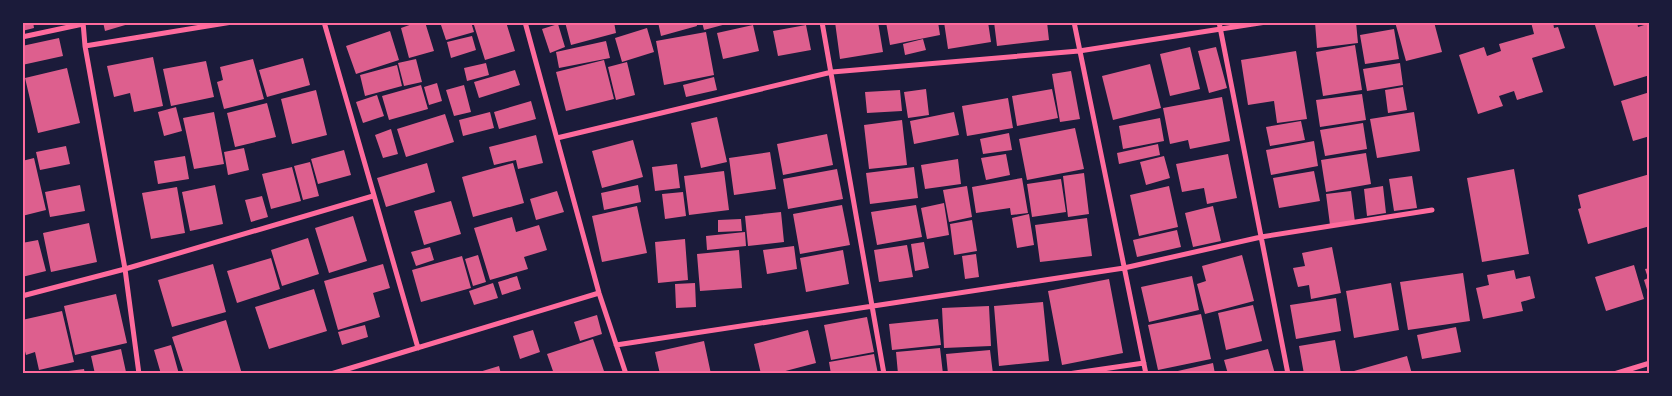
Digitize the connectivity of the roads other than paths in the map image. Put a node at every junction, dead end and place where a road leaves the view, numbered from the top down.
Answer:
1 (232, 22) edge
2 (324, 22) edge
3 (525, 22) edge
4 (822, 22) edge
5 (1074, 22) edge
6 (1219, 22) edge
7 (1266, 22) edge
8 (83, 23) edge
9 (1220, 29) junction
10 (22, 37) edge
11 (85, 46) junction
12 (1079, 50) junction
13 (832, 72) junction
14 (557, 138) junction
15 (373, 196) junction
16 (1432, 210) dead end
17 (1261, 237) junction
18 (1124, 268) junction
19 (125, 269) junction
20 (599, 293) junction
21 (22, 296) edge
22 (871, 306) junction
23 (616, 345) junction
24 (418, 348) junction
25 (1144, 363) junction
26 (1650, 363) edge
27 (139, 374) edge
28 (330, 374) edge
29 (626, 374) edge
30 (884, 374) edge
31 (1068, 374) edge
32 (1146, 374) edge
33 (1288, 374) edge
34 (1614, 374) edge

1 - 11 street
2 - 15 street
3 - 14 street
4 - 13 street
5 - 12 street
6 - 9 street
7 - 9 street
8 - 10 street
8 - 11 street
9 - 12 street
9 - 17 street
11 - 19 street
12 - 13 street
12 - 18 street
13 - 14 street
13 - 22 street
14 - 20 street
15 - 19 street
15 - 24 street
16 - 17 street
17 - 18 street
17 - 33 street
18 - 22 street
18 - 25 street
19 - 21 street
19 - 27 street
20 - 23 street
20 - 24 street
22 - 23 street
22 - 30 street
23 - 29 street
24 - 28 street
25 - 31 street
25 - 32 street
26 - 34 street

